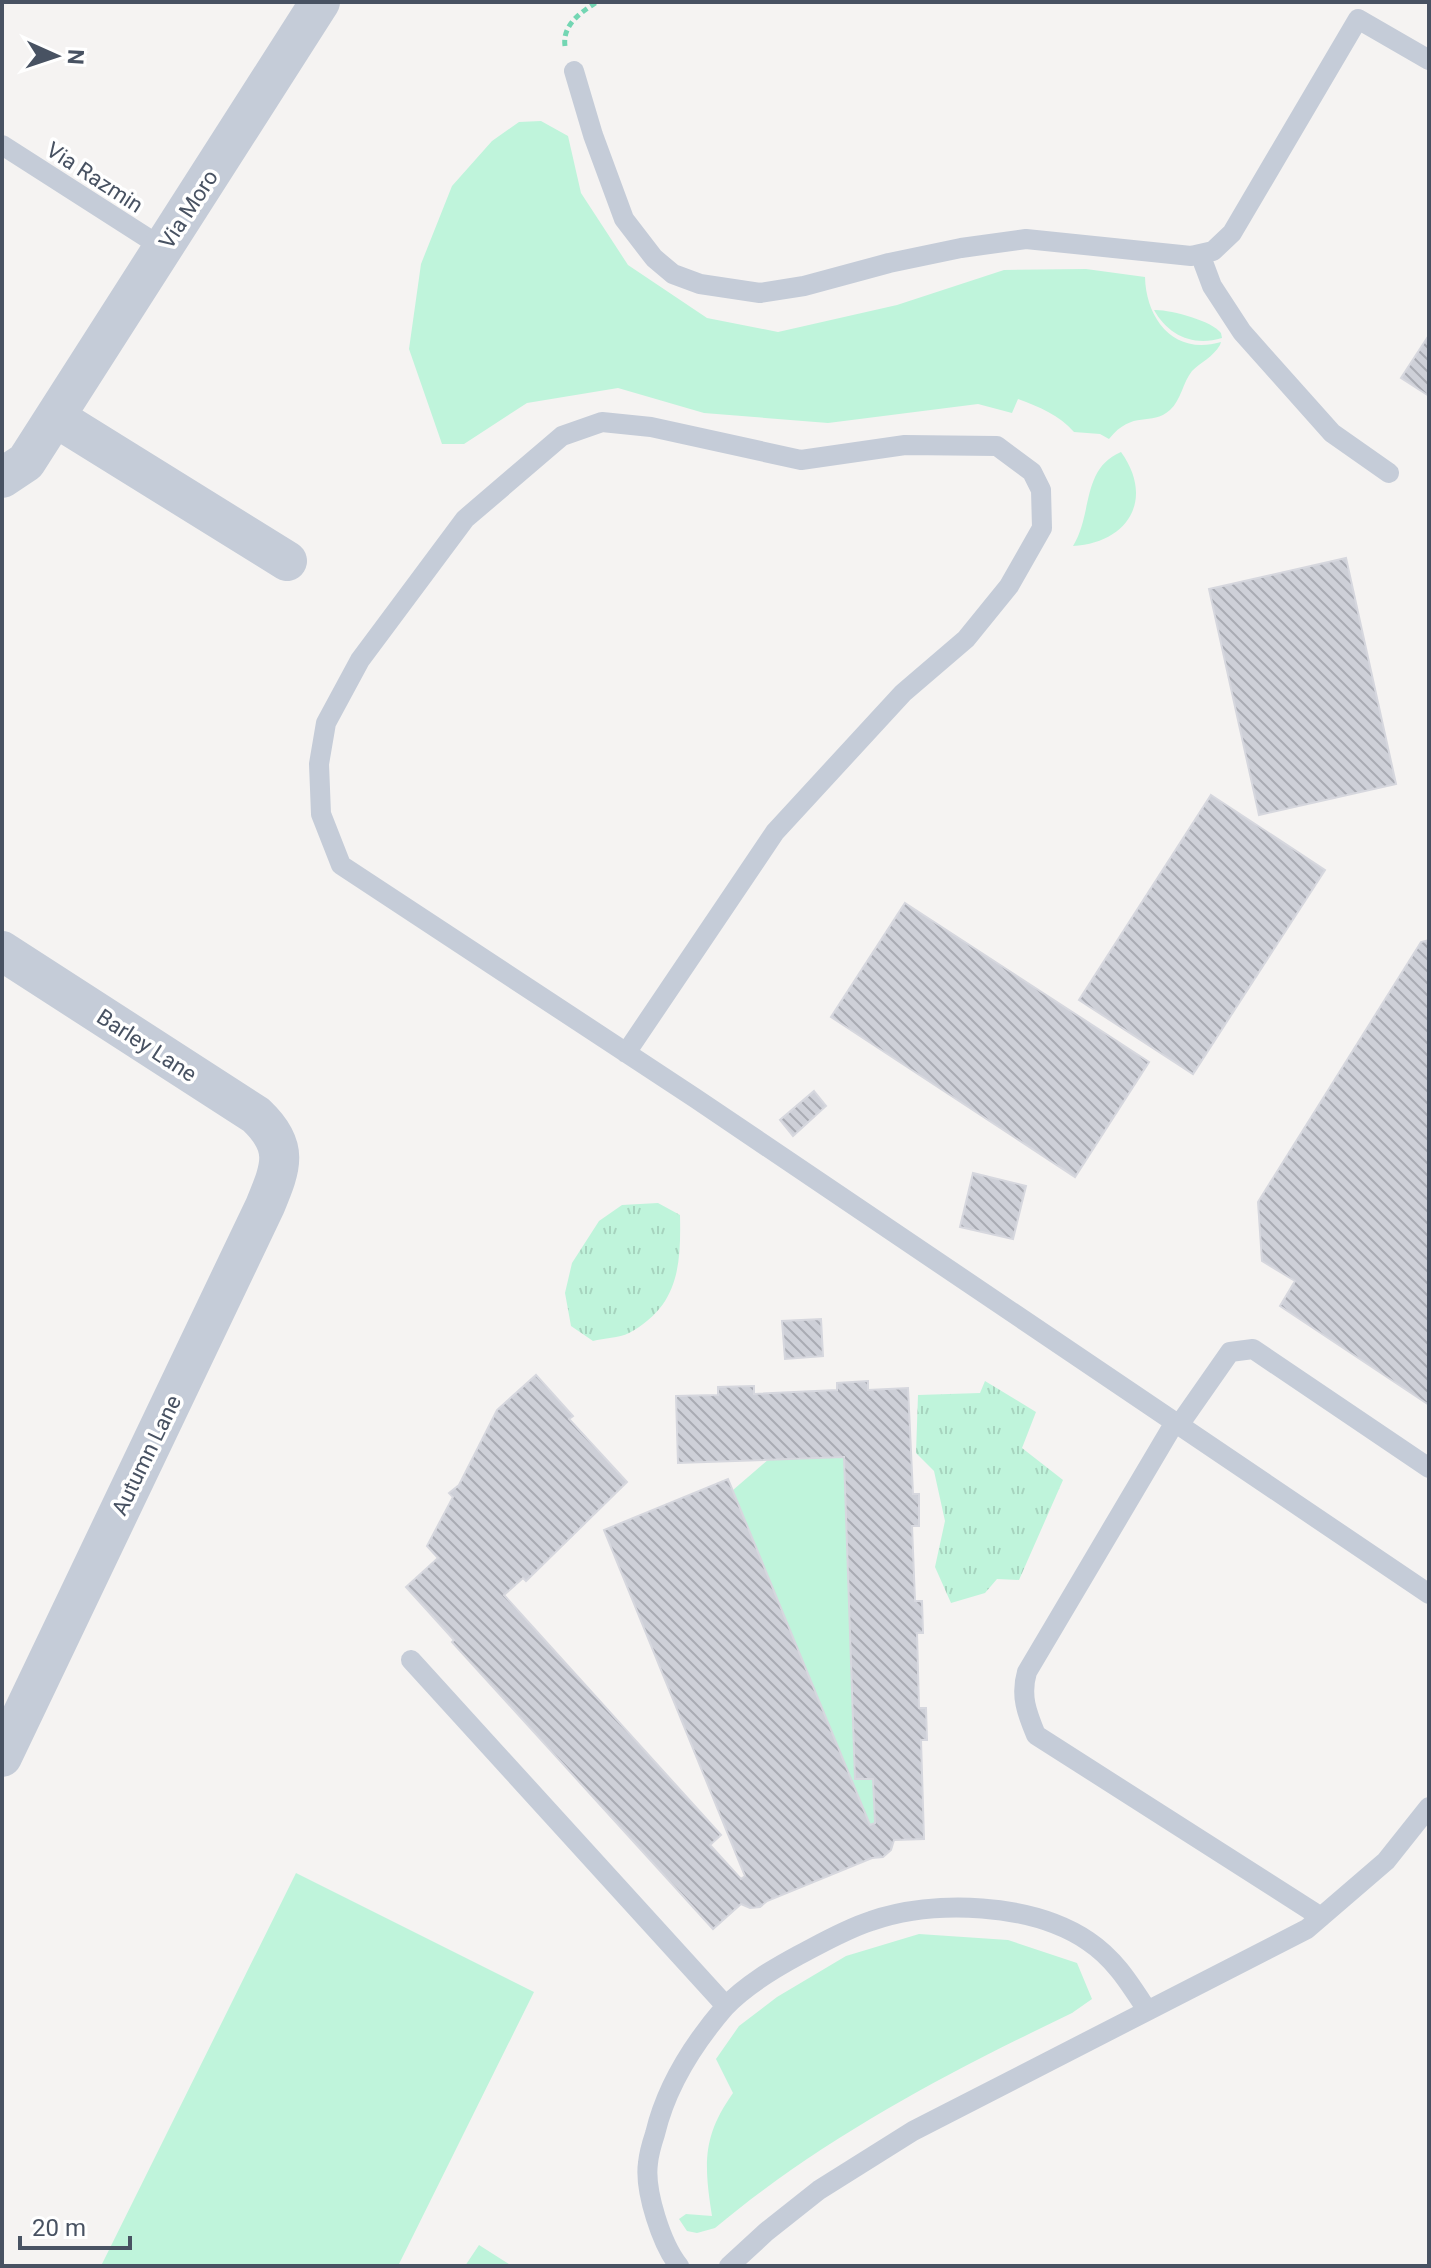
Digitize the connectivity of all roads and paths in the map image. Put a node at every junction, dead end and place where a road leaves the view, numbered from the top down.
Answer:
1 (597, 2) edge
2 (315, 4) edge
3 (565, 46) dead end
4 (1429, 60) edge
5 (574, 71) dead end
6 (2, 145) edge
7 (163, 248) junction
8 (1200, 254) junction
9 (55, 417) junction
10 (1389, 473) dead end
11 (2, 478) edge
12 (287, 561) dead end
13 (2, 951) edge
14 (626, 1053) junction
15 (281, 1150) joint
16 (1177, 1424) junction
17 (1429, 1468) edge
18 (1429, 1594) edge
19 (411, 1660) dead end
20 (2, 1757) edge
21 (1429, 1807) edge
22 (1321, 1917) junction
23 (726, 2006) junction
24 (1147, 2010) junction
25 (679, 2266) edge
26 (729, 2266) edge

1 - 3 path
2 - 7 street, Via Moro
4 - 8 lane
5 - 8 lane
6 - 7 lane, Via Razmin
7 - 9 street, Via Moro
8 - 10 lane
9 - 11 street, Via Moro
9 - 12 street
13 - 15 street, Barley Lane
14 - 14 lane
14 - 16 lane
15 - 20 street, Autumn Lane
16 - 17 lane
16 - 18 lane
16 - 22 lane
19 - 23 lane
21 - 22 lane
22 - 24 lane
23 - 24 lane
23 - 25 lane
24 - 26 lane

